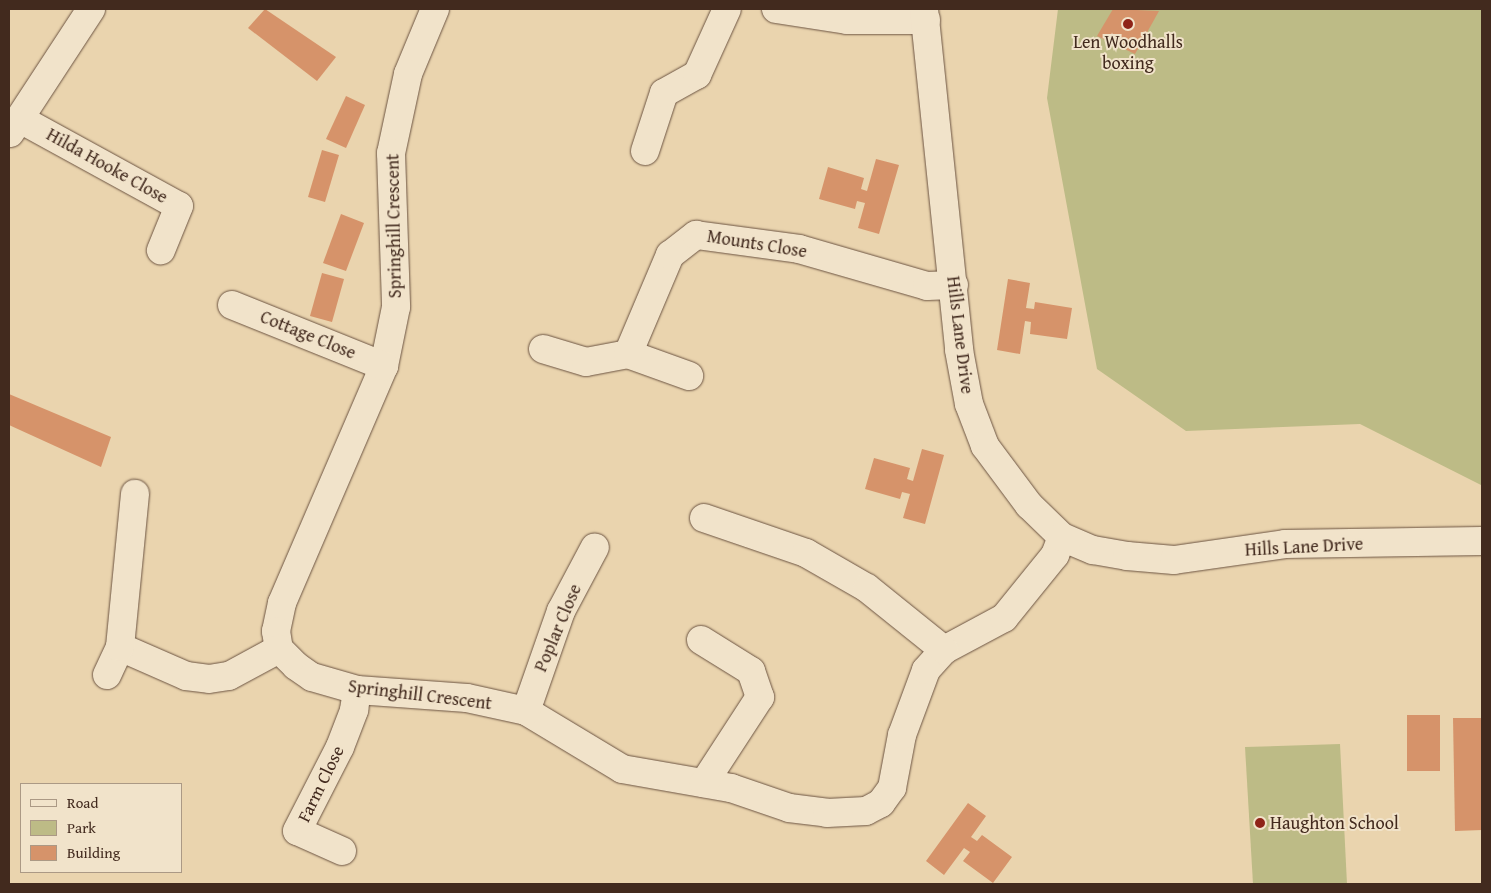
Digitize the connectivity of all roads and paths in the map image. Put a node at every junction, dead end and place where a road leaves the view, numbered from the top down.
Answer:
1 (91, 9) edge
2 (435, 9) edge
3 (727, 9) edge
4 (776, 9) edge
5 (925, 14) edge
6 (14, 126) edge
7 (645, 151) dead end
8 (161, 250) dead end
9 (954, 285) junction
10 (232, 305) dead end
11 (543, 349) dead end
12 (628, 354) junction
13 (384, 366) junction
14 (689, 376) dead end
15 (135, 494) dead end
16 (704, 518) dead end
17 (1062, 537) junction
18 (1482, 541) edge
19 (595, 547) dead end
20 (701, 640) dead end
21 (120, 647) junction
22 (279, 649) junction
23 (944, 650) junction
24 (107, 675) dead end
25 (357, 690) junction
26 (526, 711) junction
27 (704, 782) junction
28 (342, 851) dead end

1 - 6 street
2 - 13 street, Springhill Crescent
3 - 7 street
4 - 5 street
5 - 9 street, Hills Lane Drive
6 - 8 street, Hilda Hooke Close
9 - 12 street, Mounts Close
9 - 17 street, Hills Lane Drive
10 - 13 street, Cottage Close
11 - 12 street
12 - 14 street
13 - 22 street, Springhill Crescent
15 - 21 street
16 - 23 street
17 - 18 street, Hills Lane Drive
17 - 23 street, Springhill Crescent
19 - 26 street, Poplar Close
20 - 27 street
21 - 22 street
21 - 24 street
22 - 25 street, Springhill Crescent
23 - 27 street, Springhill Crescent
25 - 26 street, Springhill Crescent
25 - 28 street, Farm Close
26 - 27 street, Springhill Crescent

